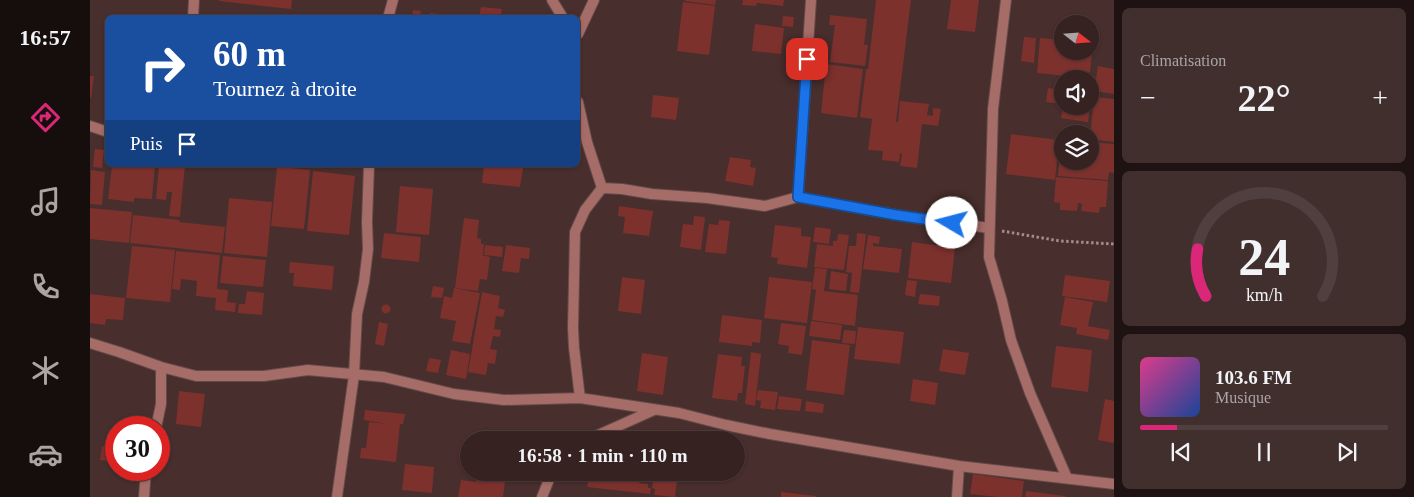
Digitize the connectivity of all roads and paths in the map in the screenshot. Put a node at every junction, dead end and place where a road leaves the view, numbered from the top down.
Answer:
1 (194, 0) edge
2 (393, 0) edge
3 (552, 0) edge
4 (594, 0) edge
5 (811, 0) edge
6 (1006, 0) edge
7 (193, 15) edge
8 (389, 15) edge
9 (561, 15) edge
10 (580, 30) edge
11 (580, 111) edge
12 (90, 126) edge
13 (105, 131) edge
14 (369, 167) edge
15 (602, 188) junction
16 (798, 197) junction
17 (990, 228) junction
18 (1114, 244) edge
19 (90, 344) edge
20 (161, 367) junction
21 (354, 375) junction
22 (580, 398) junction
23 (655, 410) junction
24 (158, 416) edge
25 (607, 431) edge
26 (959, 466) junction
27 (1067, 478) junction
28 (145, 481) edge
29 (548, 481) edge
30 (1114, 484) edge
31 (144, 497) edge
32 (337, 497) edge
33 (542, 497) edge
34 (957, 497) edge

1 - 7 street
2 - 8 street
3 - 9 street
4 - 10 street
5 - 16 street
6 - 17 street
11 - 15 street
12 - 13 street
14 - 21 street
15 - 16 street
15 - 22 street
16 - 17 street
17 - 18 path
17 - 27 street
19 - 20 street
20 - 21 street
20 - 24 street
21 - 22 street
21 - 32 street
22 - 23 street
23 - 25 street
23 - 26 street
26 - 27 street
26 - 34 street
27 - 30 street
28 - 31 street
29 - 33 street

